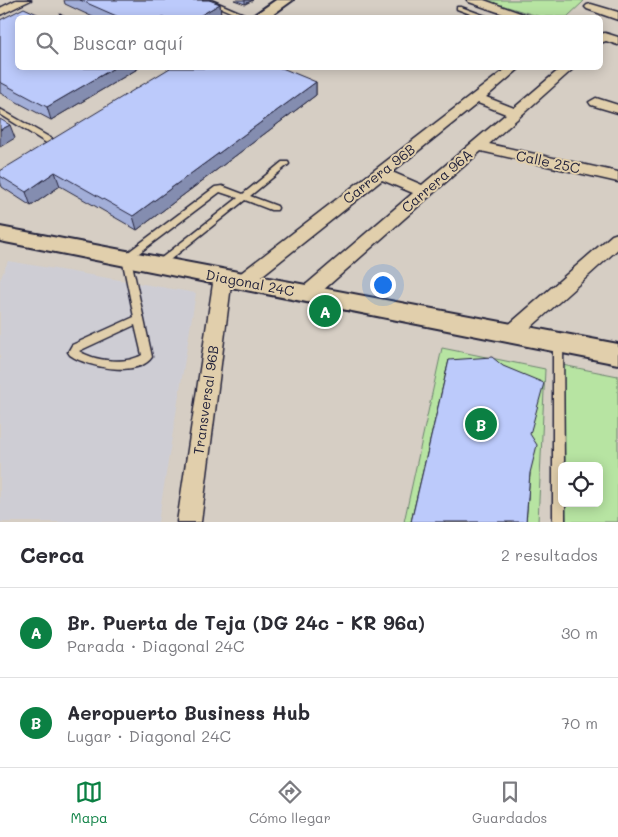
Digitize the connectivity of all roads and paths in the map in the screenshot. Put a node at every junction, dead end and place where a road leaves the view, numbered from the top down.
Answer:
1 (25, 0) edge
2 (206, 0) edge
3 (286, 0) edge
4 (474, 0) edge
5 (591, 6) edge
6 (459, 8) dead end
7 (0, 12) edge
8 (243, 15) edge
9 (262, 15) edge
10 (479, 15) edge
11 (519, 15) edge
12 (618, 16) edge
13 (603, 38) edge
14 (618, 41) edge
15 (511, 70) edge
16 (566, 70) edge
17 (476, 98) junction
18 (596, 102) dead end
19 (618, 109) edge
20 (0, 111) edge
21 (515, 113) junction
22 (67, 132) edge
23 (51, 142) junction
24 (477, 146) junction
25 (34, 152) edge
26 (284, 164) dead end
27 (380, 173) junction
28 (618, 177) edge
29 (424, 192) junction
30 (243, 197) junction
31 (274, 208) dead end
32 (0, 234) edge
33 (618, 239) edge
34 (126, 258) junction
35 (158, 265) junction
36 (233, 279) junction
37 (307, 294) junction
38 (139, 319) junction
39 (512, 333) junction
40 (558, 342) junction
41 (618, 354) edge
42 (188, 522) edge
43 (559, 522) edge

1 - 7 street
2 - 8 lane
3 - 9 street
4 - 11 street
5 - 12 street
6 - 10 lane
13 - 14 street
15 - 17 street, Carrera 96B
16 - 21 street, Carrera 96A
17 - 21 street
17 - 27 street, Carrera 96B
18 - 19 street
20 - 23 lane
21 - 24 street, Carrera 96A
22 - 23 street
23 - 25 street
24 - 28 street, Calle 25C
24 - 29 street, Carrera 96A
26 - 30 lane
27 - 29 street
27 - 36 street, Carrera 96B
29 - 37 street, Carrera 96A
30 - 31 lane
30 - 34 lane
30 - 35 lane
32 - 34 street, Diagonal 24C
33 - 39 street
34 - 35 street, Diagonal 24C
34 - 38 lane
35 - 36 street, Diagonal 24C
36 - 37 street, Diagonal 24C
36 - 42 street, Transversal 96B
37 - 39 street, Diagonal 24C
38 - 38 lane
39 - 40 street, Diagonal 24C
40 - 41 street, Diagonal 24C
40 - 43 lane

